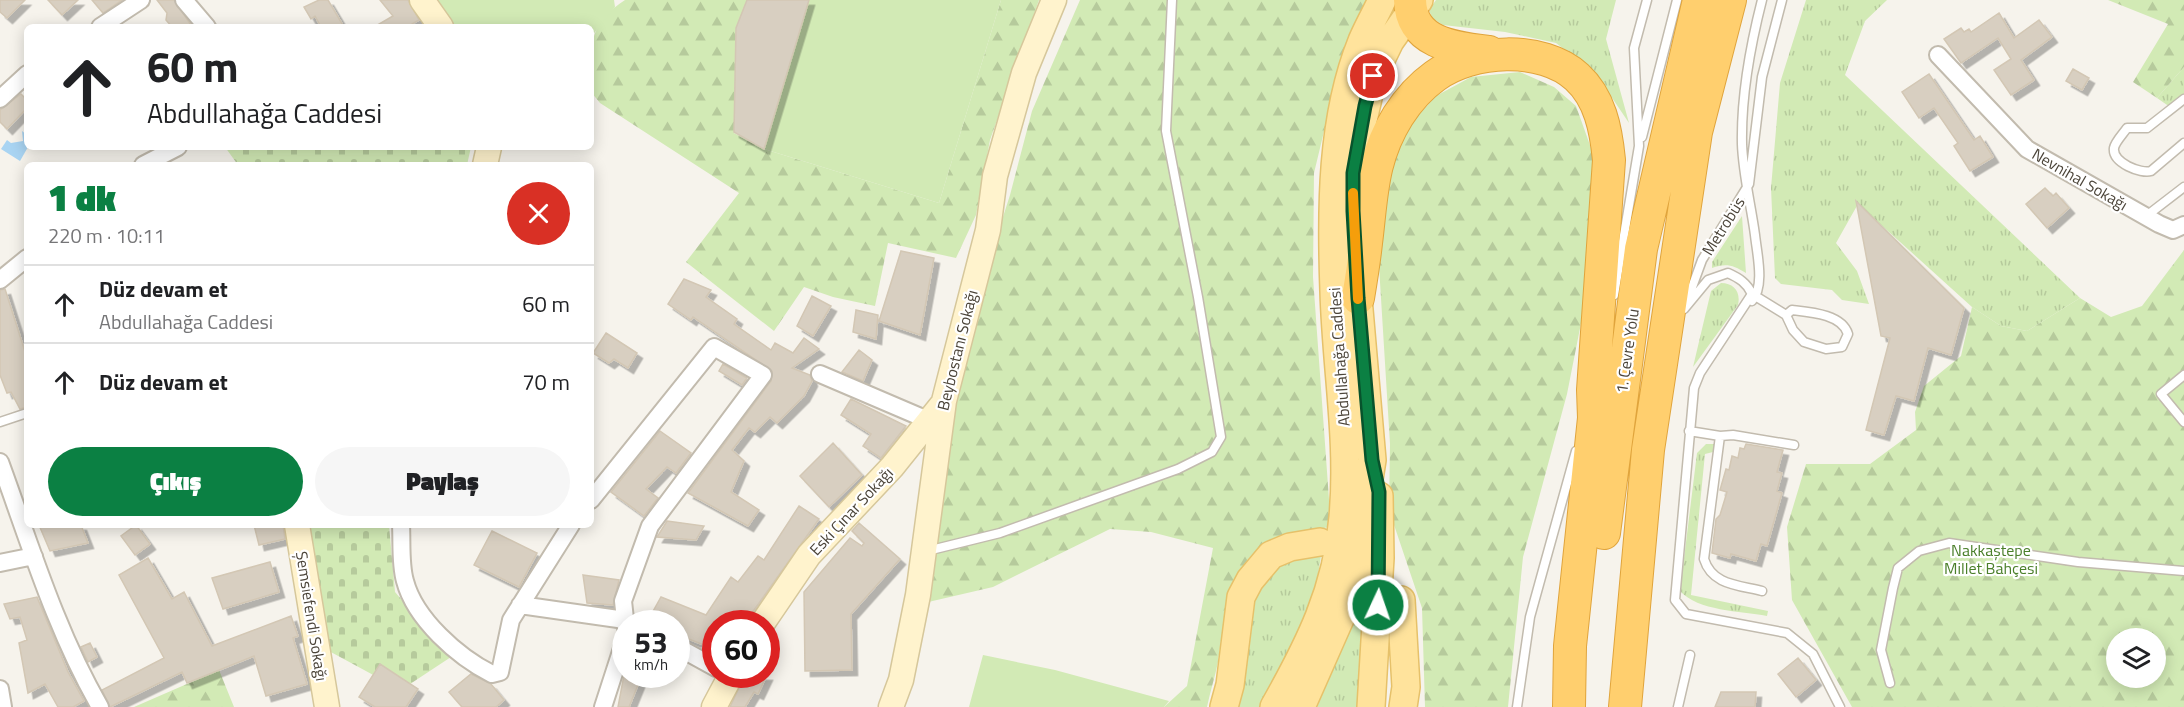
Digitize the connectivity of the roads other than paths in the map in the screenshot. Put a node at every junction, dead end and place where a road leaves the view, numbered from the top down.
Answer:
1 (141, 0) edge
2 (184, 0) edge
3 (422, 0) edge
4 (1054, 0) edge
5 (1172, 0) edge
6 (1647, 0) edge
7 (1677, 0) edge
8 (1699, 0) edge
9 (1731, 0) edge
10 (1762, 0) edge
11 (1782, 0) edge
12 (1405, 3) edge
13 (105, 24) edge
14 (204, 24) edge
15 (439, 24) edge
16 (1504, 53) junction
17 (1938, 55) dead end
18 (24, 77) edge
19 (0, 99) edge
20 (2184, 99) edge
21 (2184, 143) edge
22 (1639, 146) junction
23 (172, 150) edge
24 (149, 162) edge
25 (1749, 184) junction
26 (2184, 187) edge
27 (2145, 217) junction
28 (2184, 225) edge
29 (24, 260) edge
30 (0, 280) edge
31 (1346, 295) junction
32 (1754, 295) junction
33 (1614, 300) dead end
34 (1683, 309) junction
35 (1786, 315) junction
36 (1681, 320) dead end
37 (1606, 347) dead end
38 (1673, 352) dead end
39 (820, 375) dead end
40 (2184, 375) edge
41 (944, 401) junction
42 (1590, 411) junction
43 (24, 414) edge
44 (0, 422) edge
45 (930, 422) junction
46 (2184, 422) edge
47 (1689, 431) junction
48 (1720, 436) junction
49 (1794, 445) dead end
50 (1578, 447) dead end
51 (1648, 450) junction
52 (1372, 460) junction
53 (0, 462) edge
54 (594, 496) edge
55 (297, 528) edge
56 (401, 528) edge
57 (569, 528) edge
58 (1320, 543) dead end
59 (923, 552) junction
60 (34, 556) junction
61 (0, 563) edge
62 (2184, 571) edge
63 (1762, 591) dead end
64 (1401, 600) dead end
65 (520, 604) junction
66 (624, 610) edge
67 (772, 610) edge
68 (612, 624) edge
69 (1690, 655) dead end
70 (612, 677) edge
71 (1890, 683) dead end
72 (0, 688) edge
73 (721, 688) edge
74 (1406, 700) edge
75 (97, 706) edge
76 (3, 707) edge
77 (327, 707) edge
78 (603, 707) edge
79 (714, 707) edge
80 (891, 707) edge
81 (1224, 707) edge
82 (1274, 707) edge
83 (1301, 707) edge
84 (1371, 707) edge
85 (1516, 707) edge
86 (1569, 707) edge
87 (1585, 707) edge
88 (1626, 707) edge
89 (1678, 707) edge
90 (1840, 707) edge

1 - 13 street
2 - 14 street
3 - 15 street
4 - 41 street, Beybostanı Sokağı
5 - 59 lane
6 - 22 lane
7 - 22 lane
8 - 87 highway, 1. Çevre Yolu
9 - 51 highway
10 - 25 lane
11 - 25 lane, Metrobüs
12 - 16 highway
12 - 31 main road
12 - 31 main road, Abdullahağa Caddesi
16 - 31 highway
16 - 42 highway
17 - 27 street, Nevnihal Sokağı
18 - 19 street
20 - 21 lane
22 - 33 lane
23 - 24 street
25 - 32 lane
25 - 34 lane, Metrobüs
26 - 27 lane
27 - 28 street, Nevnihal Sokağı
29 - 30 street
31 - 52 main road, Abdullahağa Caddesi
31 - 82 main road, Abdullahağa Caddesi
32 - 34 lane
32 - 35 lane
32 - 47 lane
34 - 36 lane, Metrobüs
35 - 35 lane
37 - 42 lane
38 - 51 lane
39 - 45 street
40 - 46 lane
41 - 45 street, Eski Çınar Sokağı
41 - 59 street, Beybostanı Sokağı
42 - 86 highway
43 - 44 lane
45 - 67 street, Eski Çınar Sokağı
47 - 48 lane
47 - 90 lane
48 - 49 lane
48 - 63 lane
50 - 85 lane
51 - 88 highway
52 - 83 main road, Abdullahağa Caddesi
52 - 84 main road
53 - 60 street
54 - 66 street
55 - 77 street, Şemsiefendi Sokağı
56 - 65 street
57 - 65 street
58 - 81 main road
59 - 80 street, Beybostanı Sokağı
60 - 61 street
60 - 75 street
62 - 71 lane
64 - 74 main road
65 - 68 street
69 - 89 lane
70 - 78 street
72 - 76 street
73 - 79 street

